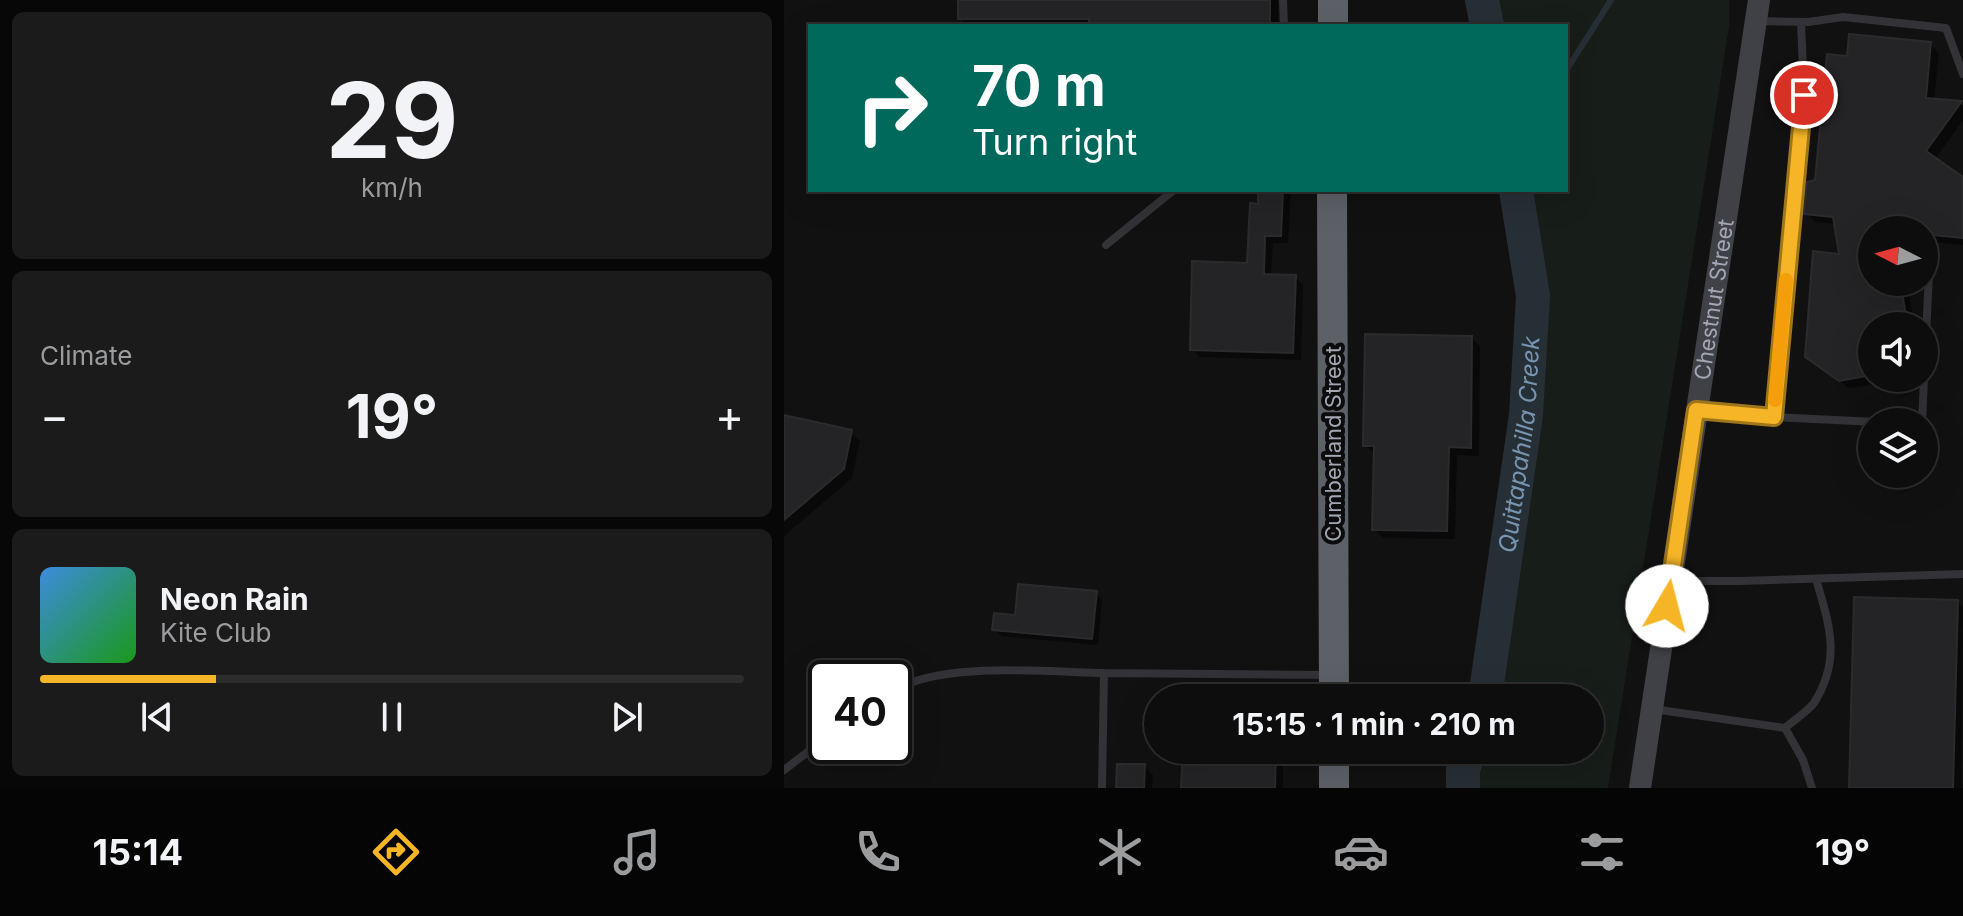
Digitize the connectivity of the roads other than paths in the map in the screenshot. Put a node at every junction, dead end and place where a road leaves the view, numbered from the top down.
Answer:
1 (1283, 0) edge
2 (1333, 0) edge
3 (1758, 10) edge
4 (1801, 22) junction
5 (1284, 24) edge
6 (1333, 24) edge
7 (1963, 74) edge
8 (1172, 192) edge
9 (1332, 192) edge
10 (1106, 245) dead end
11 (1928, 296) edge
12 (1923, 408) edge
13 (1696, 410) junction
14 (1774, 417) junction
15 (1858, 421) edge
16 (1963, 574) edge
17 (1816, 579) junction
18 (1671, 581) junction
19 (1104, 673) junction
20 (912, 683) edge
21 (1285, 684) edge
22 (1334, 684) edge
23 (1652, 709) junction
24 (1785, 728) junction
25 (808, 752) edge
26 (1334, 764) edge
27 (784, 770) edge
28 (1102, 788) edge
29 (1334, 788) edge
30 (1640, 788) edge
31 (1812, 788) edge

1 - 5 lane
2 - 6 highway
3 - 4 lane
3 - 13 street, Chestnut Street
4 - 7 lane
4 - 14 lane
8 - 10 lane
9 - 22 highway, Cumberland Street
11 - 12 lane
13 - 14 lane
13 - 18 street, Chestnut Street
14 - 15 lane
16 - 17 lane
17 - 18 lane
17 - 24 lane
18 - 23 street, Chestnut Street
19 - 20 lane
19 - 21 lane
19 - 28 lane
23 - 24 lane
23 - 30 street, Chestnut Street
24 - 31 lane
25 - 27 lane
26 - 29 highway

